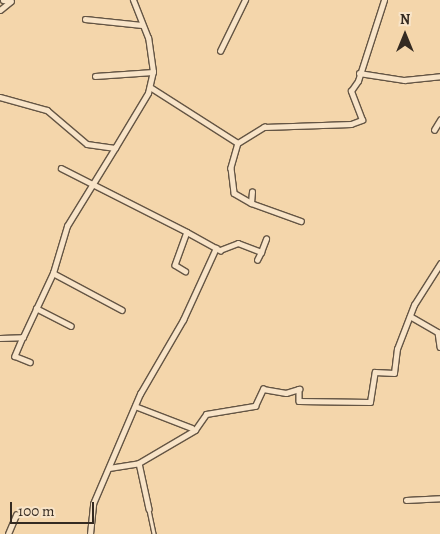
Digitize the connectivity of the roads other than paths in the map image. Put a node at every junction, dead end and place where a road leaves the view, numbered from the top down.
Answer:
1 (3, 0) edge
2 (132, 0) edge
3 (245, 0) edge
4 (384, 0) edge
5 (11, 1) edge
6 (0, 10) edge
7 (85, 19) dead end
8 (142, 25) junction
9 (220, 51) dead end
10 (153, 72) junction
11 (359, 73) junction
12 (95, 76) dead end
13 (440, 76) edge
14 (150, 87) junction
15 (0, 97) edge
16 (440, 120) edge
17 (434, 130) dead end
18 (238, 143) junction
19 (115, 148) junction
20 (61, 168) dead end
21 (94, 183) junction
22 (252, 192) dead end
23 (250, 203) junction
24 (301, 221) dead end
25 (187, 232) junction
26 (266, 239) dead end
27 (216, 248) junction
28 (260, 252) junction
29 (258, 260) dead end
30 (440, 264) edge
31 (185, 271) dead end
32 (53, 273) junction
33 (36, 308) junction
34 (122, 310) dead end
35 (410, 316) junction
36 (70, 326) dead end
37 (23, 337) junction
38 (0, 338) edge
39 (440, 347) edge
40 (30, 362) dead end
41 (135, 406) junction
42 (192, 428) dead end
43 (138, 463) junction
44 (109, 468) junction
45 (440, 498) edge
46 (406, 500) dead end
47 (149, 509) joint
48 (16, 514) dead end
49 (8, 534) edge
50 (90, 534) edge
51 (154, 534) edge

1 - 5 street
2 - 8 street
3 - 9 street
4 - 11 street
5 - 6 street
7 - 8 street
8 - 10 street
10 - 12 street
10 - 14 street
11 - 13 street
11 - 18 street
14 - 18 street
14 - 19 street
15 - 19 street
16 - 17 street
18 - 23 street
19 - 21 street
20 - 21 street
21 - 25 street
21 - 32 street
22 - 23 street
23 - 24 street
25 - 27 street
25 - 31 street
26 - 28 street
27 - 28 street
27 - 41 street
28 - 29 street
30 - 35 street
32 - 33 street
32 - 34 street
33 - 36 street
33 - 37 street
35 - 39 street
35 - 43 street
37 - 38 street
37 - 40 street
41 - 42 street
41 - 44 street
43 - 44 street
43 - 47 street
44 - 50 street
45 - 46 street
47 - 51 lane
48 - 49 street

